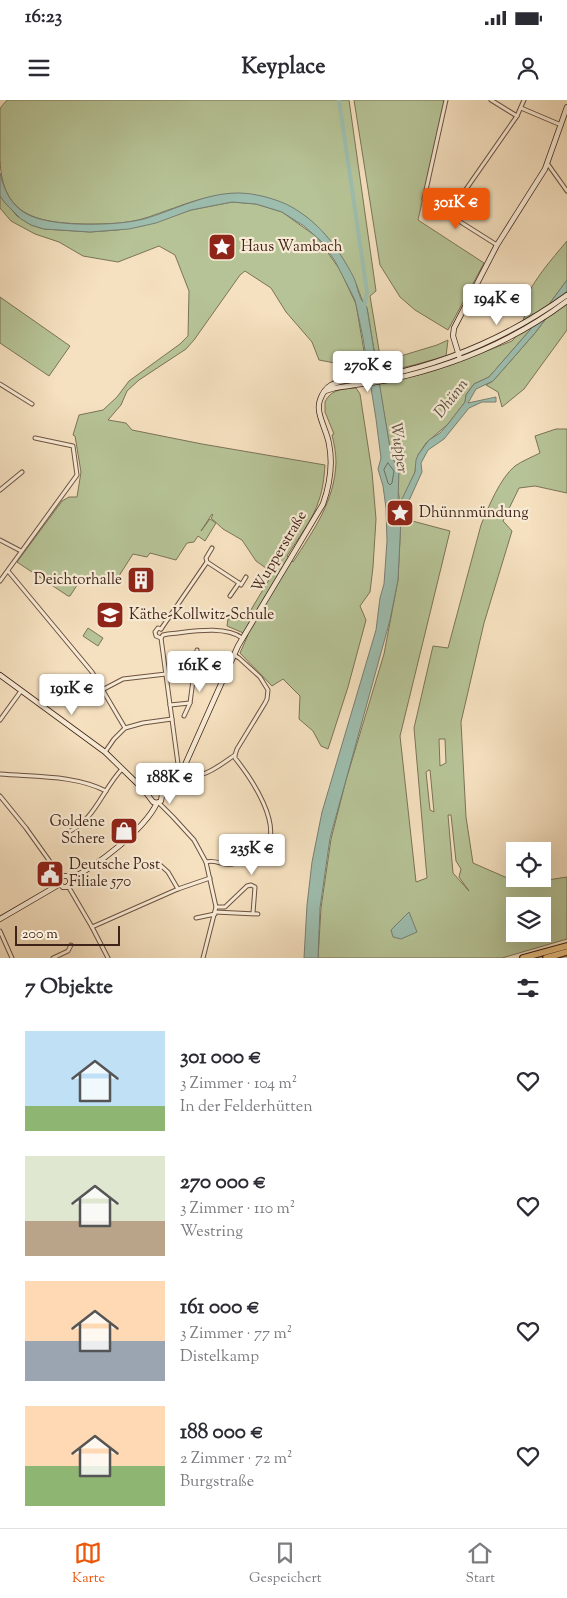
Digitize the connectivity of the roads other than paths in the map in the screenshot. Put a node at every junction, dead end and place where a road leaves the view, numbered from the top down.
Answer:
1 (446, 100) edge
2 (491, 100) edge
3 (524, 100) edge
4 (567, 107) edge
5 (522, 108) junction
6 (517, 116) junction
7 (561, 125) junction
8 (547, 163) junction
9 (567, 191) edge
10 (448, 215) junction
11 (497, 245) junction
12 (567, 295) edge
13 (567, 301) edge
14 (459, 357) junction
15 (0, 384) edge
16 (32, 404) dead end
17 (35, 438) dead end
18 (22, 472) dead end
19 (0, 490) edge
20 (0, 540) edge
21 (212, 548) dead end
22 (21, 551) junction
23 (207, 562) junction
24 (8, 571) junction
25 (246, 577) dead end
26 (0, 581) edge
27 (239, 584) junction
28 (230, 596) dead end
29 (161, 629) junction
30 (163, 636) junction
31 (242, 638) junction
32 (197, 650) dead end
33 (234, 656) junction
34 (166, 674) junction
35 (0, 675) edge
36 (104, 689) junction
37 (21, 691) junction
38 (190, 703) junction
39 (170, 705) junction
40 (184, 716) dead end
41 (172, 719) junction
42 (0, 720) edge
43 (125, 728) junction
44 (105, 752) junction
45 (235, 755) junction
46 (122, 768) junction
47 (182, 769) junction
48 (0, 774) edge
49 (106, 791) junction
50 (0, 796) edge
51 (157, 798) junction
52 (66, 833) dead end
53 (206, 862) junction
54 (139, 867) dead end
55 (61, 877) junction
56 (210, 878) junction
57 (70, 879) junction
58 (60, 884) junction
59 (68, 886) junction
60 (178, 889) junction
61 (216, 907) junction
62 (215, 913) junction
63 (253, 914) junction
64 (258, 914) dead end
65 (196, 918) dead end
66 (0, 919) edge
67 (92, 927) junction
68 (0, 932) edge
69 (71, 945) dead end
70 (567, 946) edge
71 (567, 952) edge
72 (12, 958) edge
73 (53, 958) edge
74 (108, 958) edge
75 (203, 958) edge
76 (523, 958) edge
77 (546, 958) edge

1 - 10 street
2 - 6 street
3 - 5 street
4 - 7 main road
5 - 6 street
5 - 7 street
6 - 10 street
7 - 8 main road
8 - 9 street
8 - 11 main road
10 - 11 street
11 - 14 main road
12 - 14 main road
13 - 14 main road
14 - 31 main road, Wupperstraße
15 - 16 street
17 - 22 street
18 - 19 street
20 - 22 street
21 - 23 street
22 - 24 street
23 - 27 street
23 - 29 street
24 - 26 street
24 - 36 street
25 - 27 street
27 - 28 street
29 - 30 street
29 - 30 street
30 - 31 street
30 - 34 street
31 - 33 main road, Wupperstraße
32 - 38 street
33 - 45 street
33 - 47 main road, Wupperstraße
34 - 36 street
34 - 39 street
35 - 37 main road
36 - 43 street
37 - 42 street
37 - 44 main road
38 - 39 street
38 - 40 street
39 - 41 street
41 - 43 street
41 - 47 street
43 - 44 street
44 - 46 main road
45 - 47 street
45 - 53 street
46 - 49 street
46 - 51 main road
47 - 51 main road, Wupperstraße
48 - 49 street
49 - 52 street
50 - 55 street
51 - 53 street
51 - 57 main road, Wupperstraße
53 - 56 street
54 - 60 street
55 - 57 main road
55 - 58 main road
56 - 60 street
56 - 61 street
57 - 59 main road
58 - 59 main road
58 - 66 main road
59 - 67 street
60 - 67 street
61 - 62 street
61 - 63 street
62 - 63 street
62 - 65 street
62 - 75 street
63 - 64 street
67 - 74 street
68 - 72 street
69 - 73 street
70 - 76 highway
71 - 77 highway

